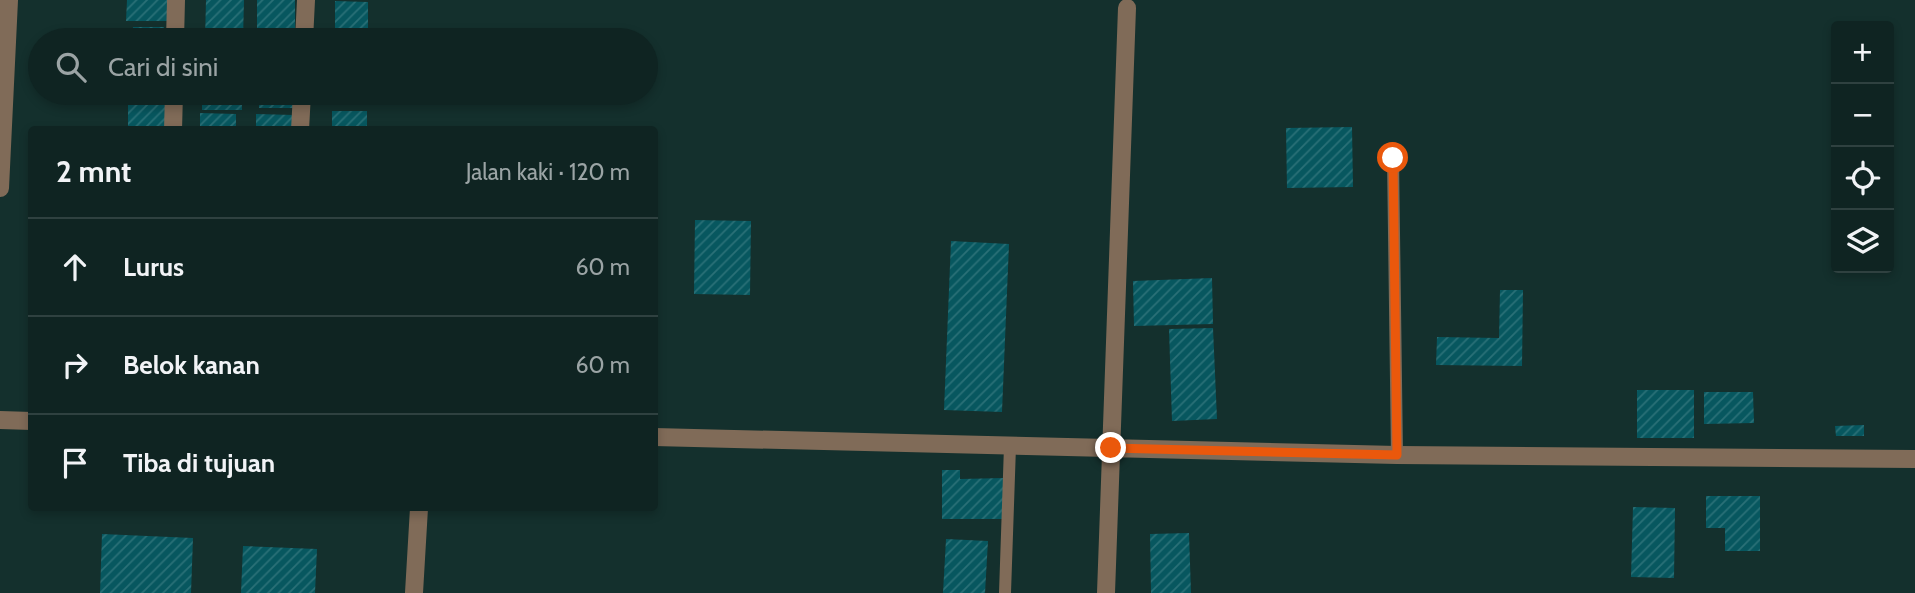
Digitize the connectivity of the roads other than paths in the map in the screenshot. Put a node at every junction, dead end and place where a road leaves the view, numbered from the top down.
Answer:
1 (9, 0) edge
2 (176, 0) edge
3 (306, 0) edge
4 (1127, 8) dead end
5 (175, 28) edge
6 (305, 28) edge
7 (174, 105) edge
8 (301, 105) edge
9 (173, 126) edge
10 (300, 126) edge
11 (1393, 158) dead end
12 (0, 188) edge
13 (0, 420) edge
14 (28, 421) edge
15 (658, 437) edge
16 (1010, 446) junction
17 (1111, 448) junction
18 (1397, 455) junction
19 (1915, 459) edge
20 (419, 511) edge
21 (414, 593) edge
22 (1005, 593) edge
23 (1106, 593) edge

1 - 12 street
2 - 5 street
3 - 6 street
4 - 17 street
7 - 9 street
8 - 10 street
11 - 18 lane
13 - 14 street
15 - 16 street
16 - 17 street
16 - 22 lane
17 - 18 street
17 - 23 street
18 - 19 street
20 - 21 street

